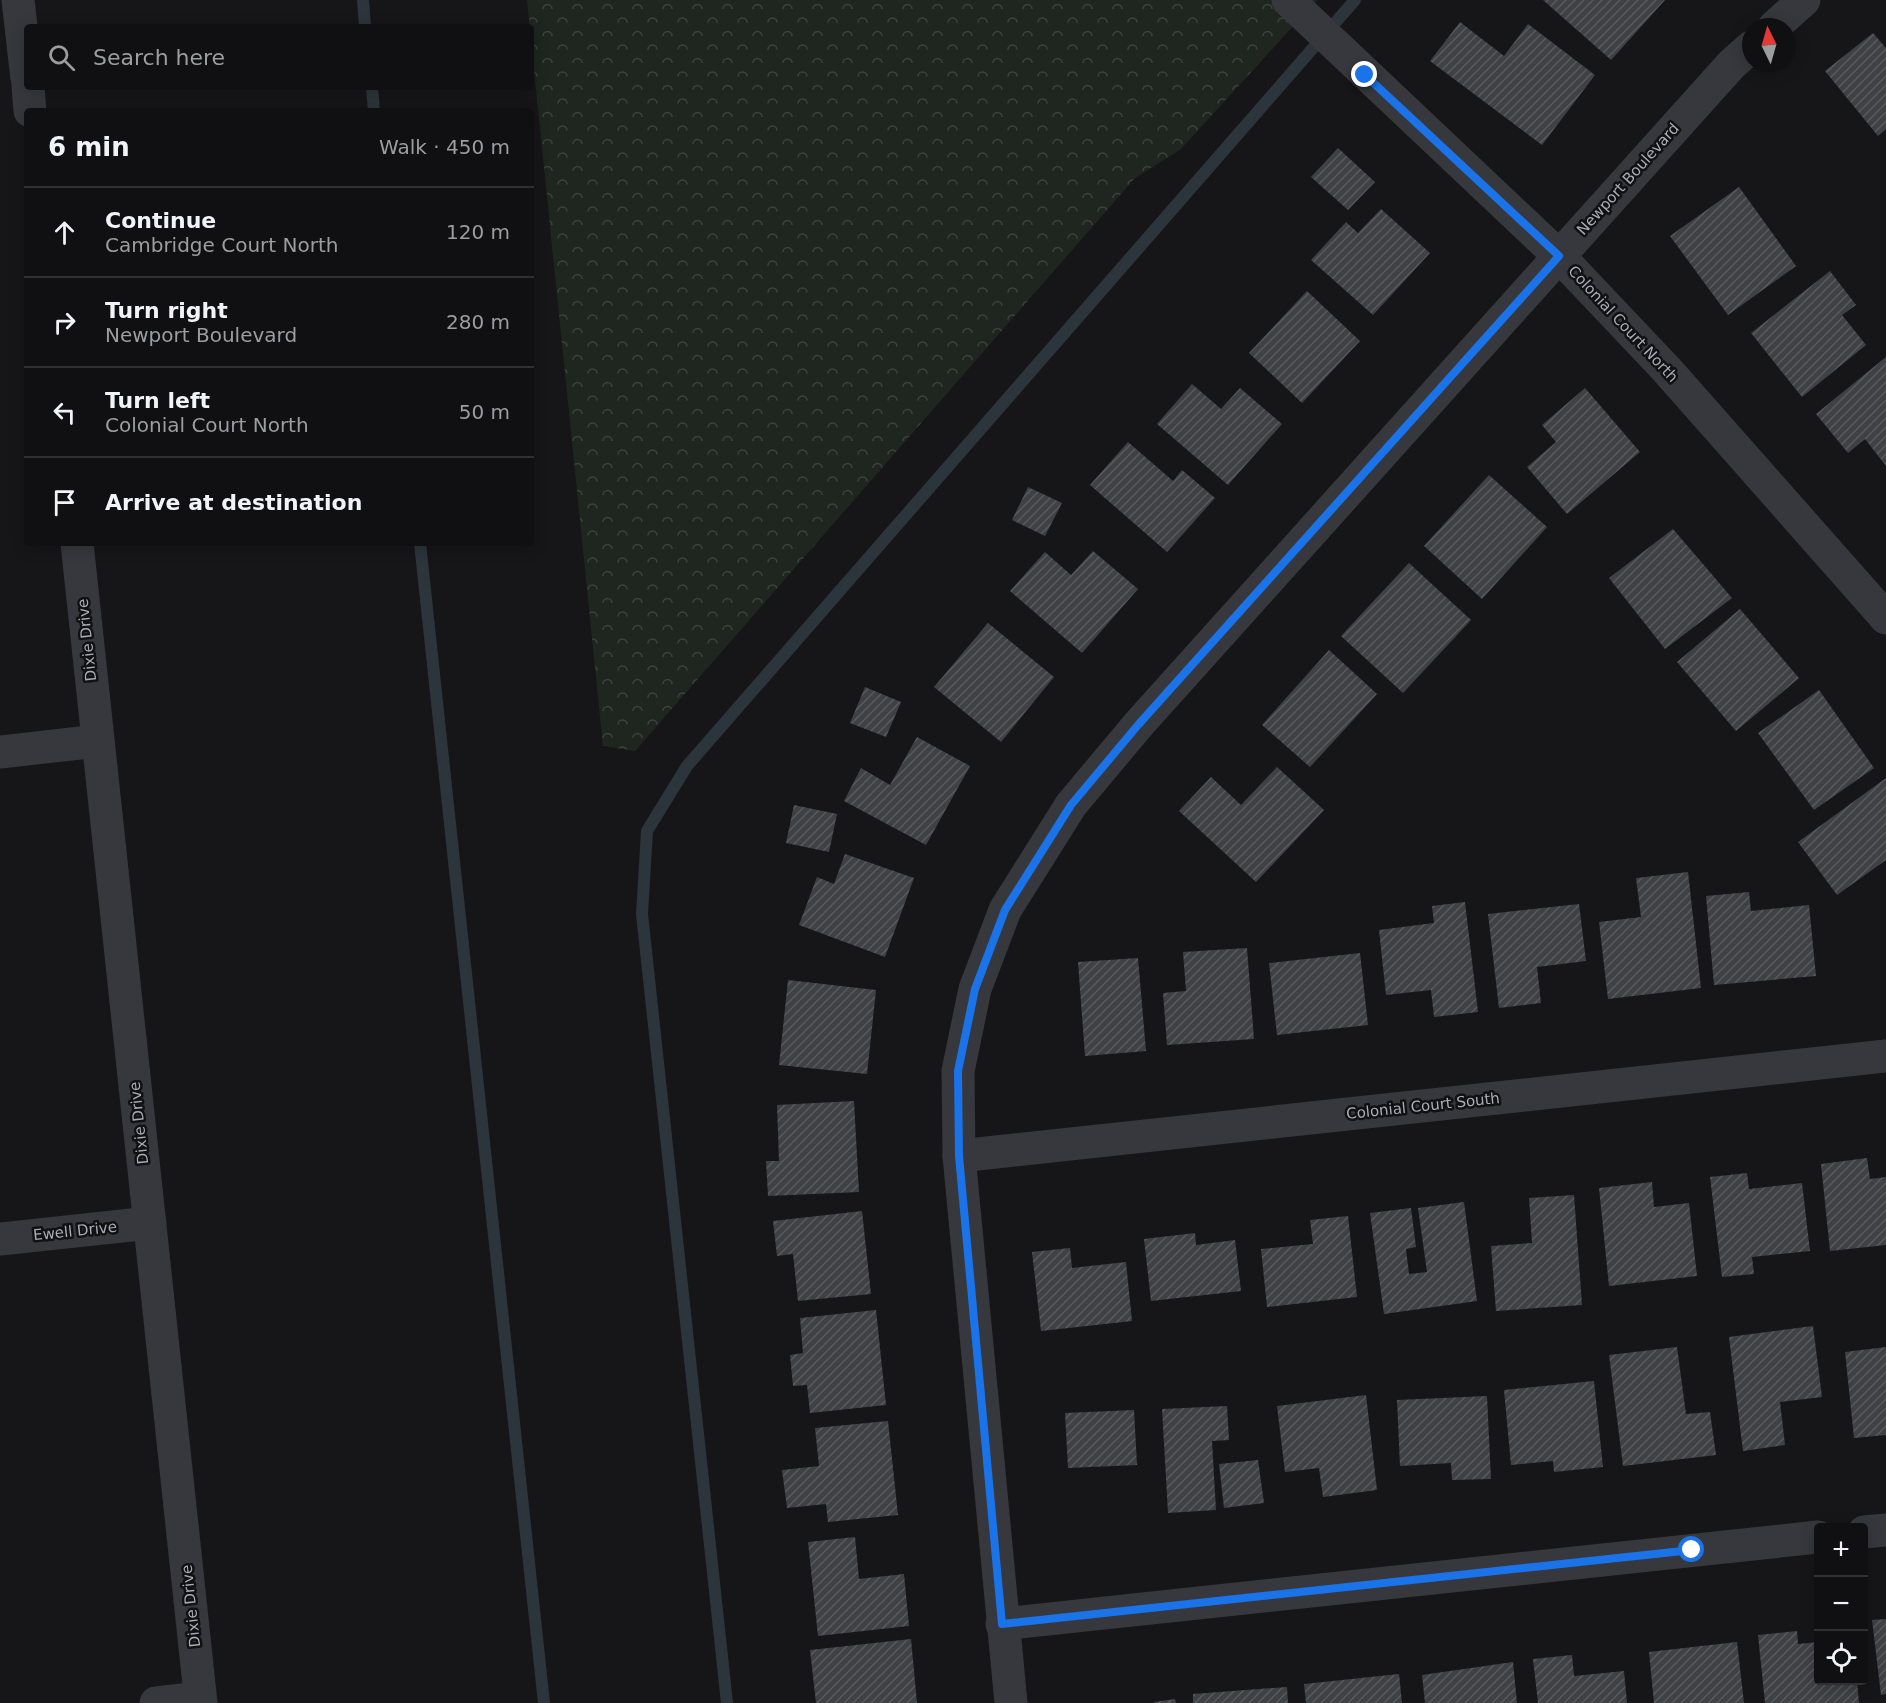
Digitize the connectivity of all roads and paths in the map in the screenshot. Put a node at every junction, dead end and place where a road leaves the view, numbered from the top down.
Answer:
1 (18, 0) edge
2 (1804, 0) edge
3 (1296, 7) edge
4 (1784, 18) edge
5 (24, 53) edge
6 (1742, 55) edge
7 (28, 90) edge
8 (30, 108) edge
9 (1559, 256) junction
10 (77, 546) edge
11 (1886, 618) edge
12 (98, 741) junction
13 (0, 752) edge
14 (1886, 1056) edge
15 (959, 1156) junction
16 (150, 1224) junction
17 (0, 1239) edge
18 (1886, 1530) edge
19 (1868, 1532) edge
20 (1814, 1537) edge
21 (1002, 1624) junction
22 (201, 1701) edge
23 (156, 1703) edge
24 (1011, 1703) edge

1 - 5 street
2 - 4 street
3 - 9 street, Colonial Court North
6 - 9 street, Newport Boulevard
7 - 8 street
9 - 11 street, Colonial Court North
9 - 15 street, Newport Boulevard
10 - 12 street, Dixie Drive
12 - 13 street
12 - 16 street, Dixie Drive
14 - 15 street, Colonial Court South
15 - 21 street, Newport Boulevard
16 - 17 street, Ewell Drive
16 - 22 street, Dixie Drive
18 - 19 street
20 - 21 street
21 - 24 street, Newport Boulevard
22 - 23 street

